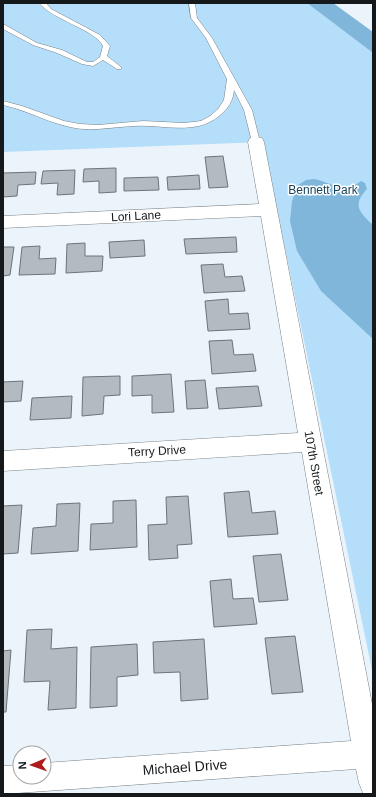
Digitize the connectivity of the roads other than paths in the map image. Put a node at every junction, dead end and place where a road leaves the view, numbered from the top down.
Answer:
1 (42, 3) edge
2 (192, 3) edge
3 (3, 26) edge
4 (103, 57) junction
5 (119, 68) dead end
6 (230, 80) junction
7 (3, 103) edge
8 (256, 142) joint
9 (268, 210) junction
10 (3, 222) edge
11 (311, 442) junction
12 (3, 461) edge
13 (368, 754) junction
14 (3, 780) edge
15 (373, 783) edge

1 - 4 lane
2 - 6 lane
3 - 4 lane
4 - 5 lane
6 - 7 lane
6 - 8 lane
8 - 9 street, 107th Street
9 - 10 street, Lori Lane
9 - 11 street, 107th Street
11 - 12 street, Terry Drive
11 - 13 street, 107th Street
13 - 14 street, Michael Drive
13 - 15 street, 107th Street

